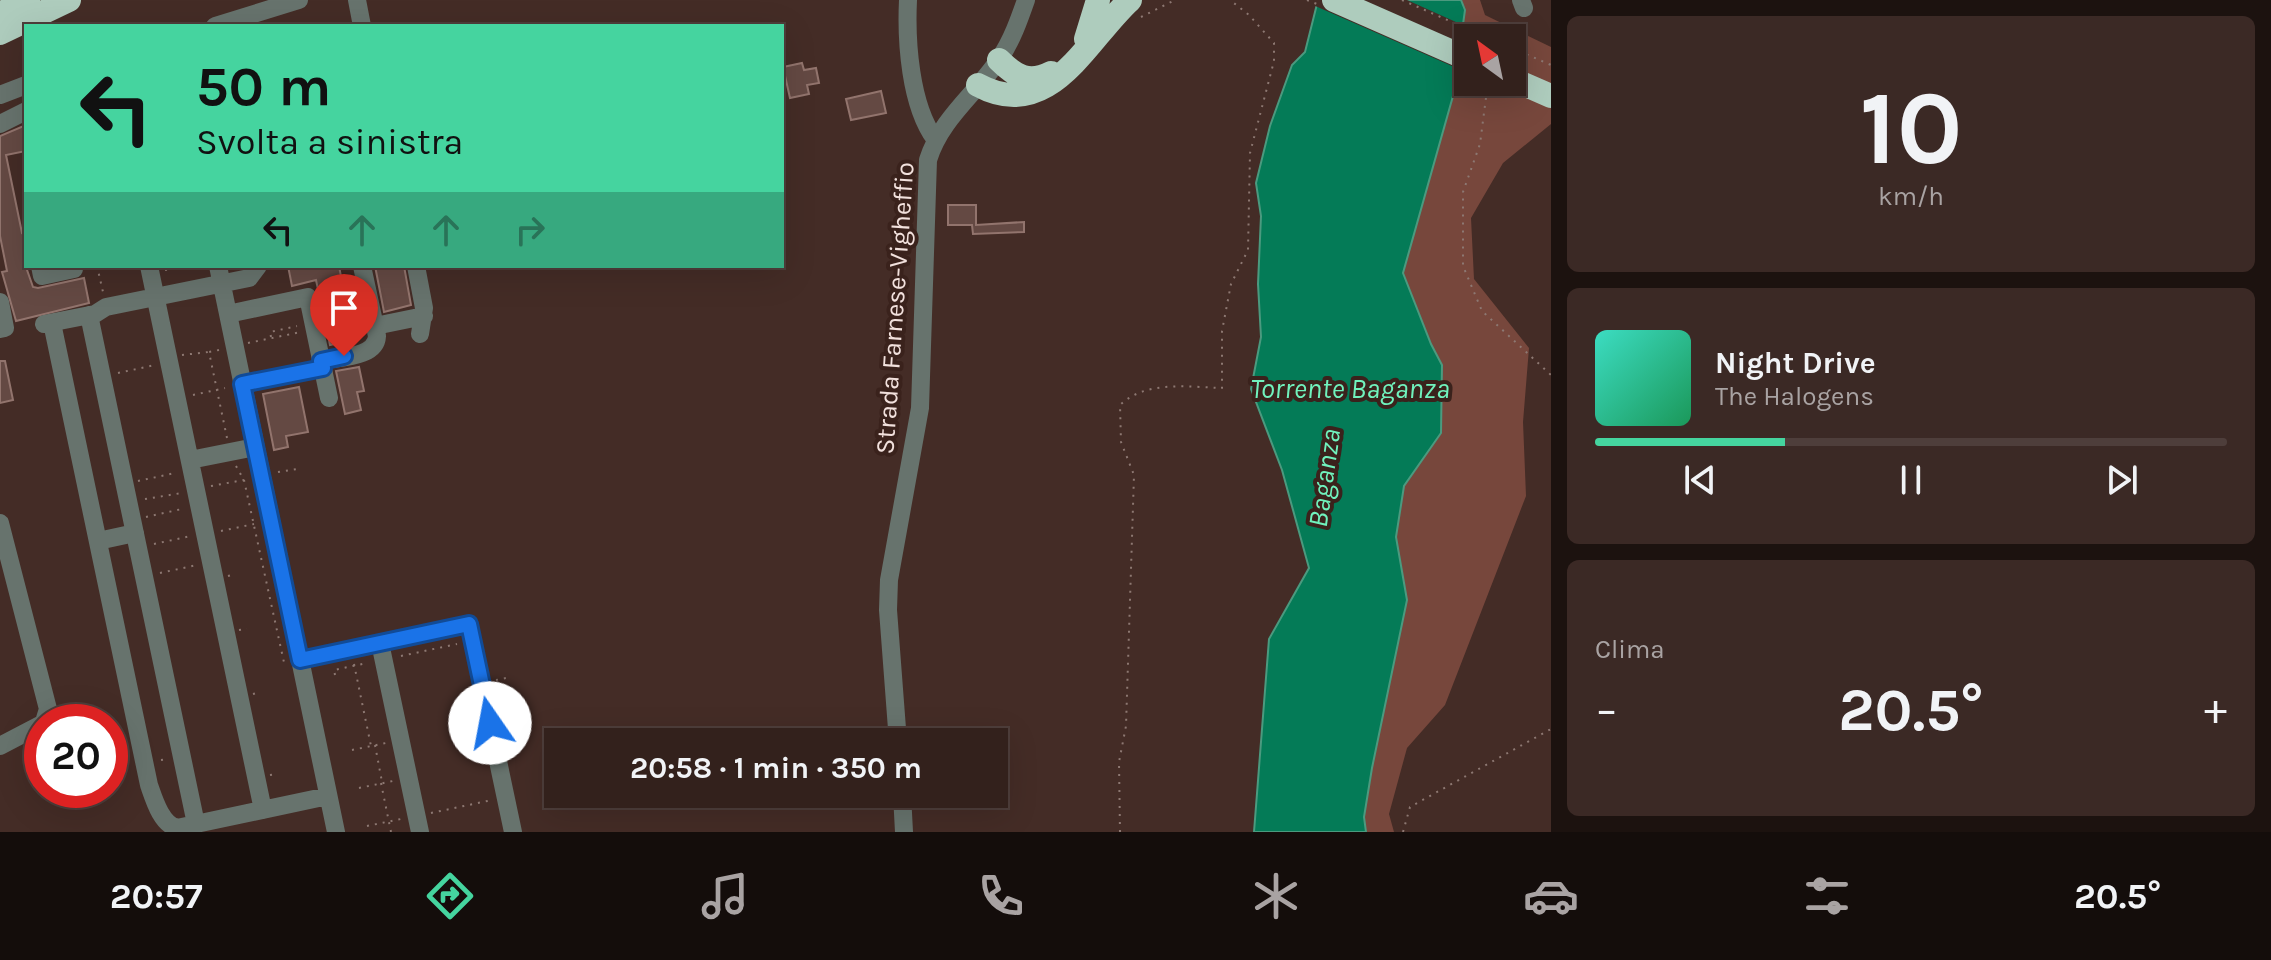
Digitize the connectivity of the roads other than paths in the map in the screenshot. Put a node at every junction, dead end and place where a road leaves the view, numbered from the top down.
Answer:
1 (28, 0) edge
2 (69, 0) edge
3 (299, 0) edge
4 (357, 0) edge
5 (908, 0) edge
6 (1026, 0) edge
7 (1098, 0) edge
8 (1334, 0) edge
9 (1375, 0) edge
10 (1134, 9) edge
11 (0, 14) edge
12 (221, 24) edge
13 (362, 24) edge
14 (0, 33) edge
15 (1454, 35) edge
16 (1454, 53) edge
17 (999, 60) junction
18 (1526, 67) edge
19 (1551, 78) edge
20 (978, 85) junction
21 (1526, 85) edge
22 (24, 86) edge
23 (0, 95) edge
24 (1551, 96) edge
25 (24, 112) edge
26 (0, 124) edge
27 (935, 139) junction
28 (40, 268) edge
29 (74, 268) edge
30 (149, 268) edge
31 (256, 268) edge
32 (362, 268) edge
33 (416, 268) edge
34 (220, 275) edge
35 (156, 297) junction
36 (0, 302) edge
37 (228, 314) junction
38 (89, 315) junction
39 (375, 326) junction
40 (0, 329) edge
41 (322, 364) junction
42 (242, 384) junction
43 (329, 398) dead end
44 (255, 447) junction
45 (191, 465) junction
46 (0, 523) edge
47 (136, 526) junction
48 (98, 541) junction
49 (382, 651) junction
50 (300, 660) junction
51 (47, 704) edge
52 (897, 728) edge
53 (24, 733) edge
54 (0, 746) edge
55 (328, 796) junction
56 (903, 808) edge
57 (263, 810) junction
58 (196, 824) junction
59 (418, 824) edge
60 (336, 832) edge
61 (513, 832) edge
62 (904, 832) edge

1 - 11 highway
2 - 14 highway
3 - 12 street
4 - 13 street
5 - 27 street
6 - 17 street, Strada Farnese-Vigheffio
7 - 17 highway
8 - 16 highway
9 - 15 highway
10 - 20 highway
17 - 20 street, Strada Farnese-Vigheffio
18 - 19 highway
20 - 27 street, Strada Farnese-Vigheffio
21 - 24 highway
22 - 23 street
25 - 26 street
27 - 52 street, Strada Farnese-Vigheffio
28 - 29 street
30 - 35 street
31 - 34 street
32 - 39 street
33 - 39 street
34 - 35 street
34 - 37 street
35 - 38 street
35 - 45 street
36 - 40 street
37 - 41 street
37 - 42 street
38 - 47 street
38 - 48 street
39 - 41 street
41 - 42 street
41 - 43 street
42 - 44 street
44 - 45 street
44 - 50 street
45 - 57 street
46 - 51 street
47 - 48 street
47 - 58 street
48 - 58 street
49 - 50 street
49 - 59 street
49 - 61 street
50 - 55 street
53 - 54 street
55 - 57 street
55 - 60 street
56 - 62 street
57 - 58 street

